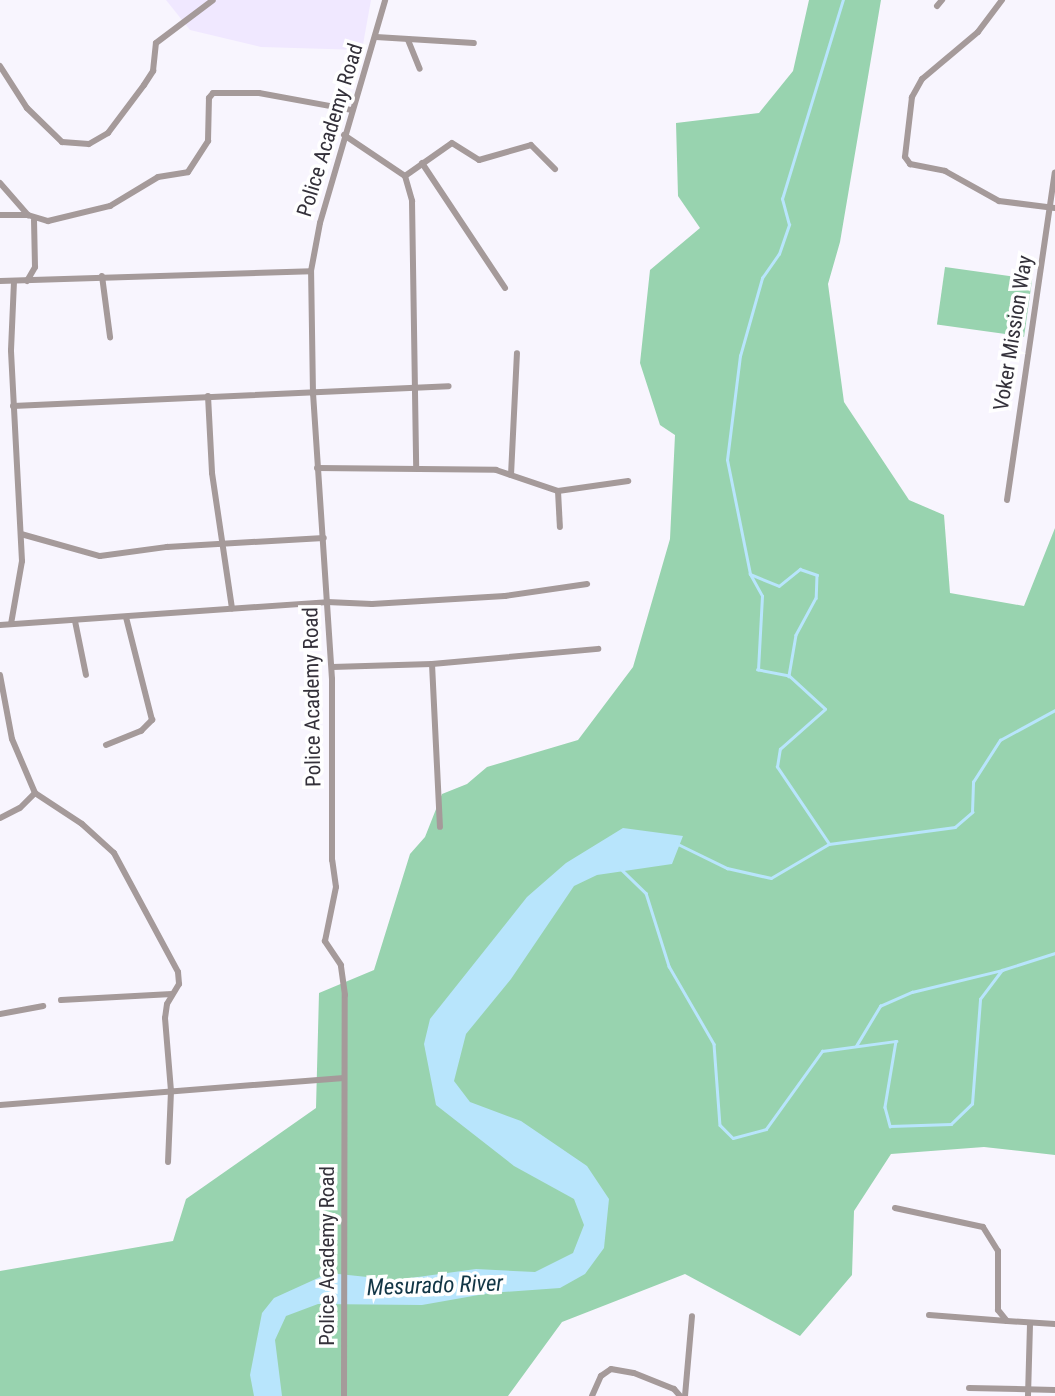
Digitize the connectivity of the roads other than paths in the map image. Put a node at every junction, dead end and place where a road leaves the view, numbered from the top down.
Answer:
1 (213, 0) edge
2 (385, 0) edge
3 (995, 0) edge
4 (1002, 2) edge
5 (376, 37) junction
6 (408, 40) junction
7 (474, 43) dead end
8 (0, 66) edge
9 (419, 69) dead end
10 (352, 110) junction
11 (344, 135) junction
12 (422, 163) junction
13 (555, 170) dead end
14 (1055, 172) edge
15 (405, 176) junction
16 (1, 186) edge
17 (1053, 208) edge
18 (0, 215) edge
19 (31, 217) junction
20 (310, 271) junction
21 (102, 276) junction
22 (0, 281) edge
23 (27, 281) junction
24 (14, 282) junction
25 (505, 288) dead end
26 (110, 337) dead end
27 (517, 353) dead end
28 (449, 386) dead end
29 (415, 389) junction
30 (313, 394) junction
31 (208, 396) junction
32 (13, 406) junction
33 (415, 467) junction
34 (317, 468) junction
35 (511, 475) junction
36 (628, 481) dead end
37 (558, 491) junction
38 (1007, 500) dead end
39 (560, 527) dead end
40 (21, 534) junction
41 (324, 538) junction
42 (225, 542) junction
43 (587, 584) dead end
44 (327, 602) junction
45 (232, 609) junction
46 (126, 617) junction
47 (75, 621) junction
48 (12, 624) junction
49 (0, 625) edge
50 (598, 649) dead end
51 (432, 664) junction
52 (332, 667) junction
53 (0, 675) edge
54 (86, 675) dead end
55 (106, 745) dead end
56 (35, 793) junction
57 (0, 818) edge
58 (440, 828) dead end
59 (172, 994) junction
60 (61, 1000) dead end
61 (43, 1006) dead end
62 (0, 1014) edge
63 (344, 1078) junction
64 (171, 1091) junction
65 (0, 1105) edge
66 (168, 1162) dead end
67 (895, 1208) dead end
68 (929, 1315) dead end
69 (692, 1316) dead end
70 (1007, 1321) junction
71 (1055, 1324) edge
72 (1030, 1325) junction
73 (969, 1388) dead end
74 (1055, 1390) edge
75 (1028, 1393) edge
76 (344, 1396) edge
77 (592, 1396) edge
78 (680, 1396) edge
79 (685, 1396) edge

1 - 8 street
2 - 5 street, Police Academy Road
3 - 4 street
4 - 17 street
5 - 6 street
5 - 10 street, Police Academy Road
6 - 7 street
6 - 9 street
10 - 11 street, Police Academy Road
10 - 19 street
11 - 15 street
11 - 20 street, Police Academy Road
12 - 13 street
12 - 15 street
12 - 25 street
14 - 17 street, Voker Mission Way
15 - 29 street
16 - 19 street
17 - 38 street, Voker Mission Way
18 - 19 street
19 - 23 street
20 - 21 street
20 - 30 street, Police Academy Road
21 - 23 street
21 - 26 street
22 - 24 street
23 - 24 street
24 - 32 street
27 - 35 street
28 - 29 street
29 - 30 street
29 - 33 street
30 - 31 street
30 - 34 street, Police Academy Road
31 - 32 street
31 - 42 street
32 - 40 street
33 - 34 street
33 - 35 street
34 - 41 street, Police Academy Road
35 - 37 street
36 - 37 street
37 - 39 street
40 - 42 street
40 - 48 street
41 - 42 street
41 - 44 street, Police Academy Road
42 - 45 street
43 - 44 street
44 - 45 street
44 - 52 street, Police Academy Road
45 - 46 street
46 - 47 street
46 - 55 street
47 - 48 street
47 - 54 street
48 - 49 street
50 - 51 street
51 - 52 street
51 - 58 street
52 - 63 street, Police Academy Road
53 - 56 street
56 - 57 street
56 - 59 street
59 - 60 street
59 - 64 street
61 - 62 street
63 - 64 street
63 - 76 street, Police Academy Road
64 - 65 street
64 - 66 street
67 - 70 street
68 - 70 street
69 - 79 street
70 - 72 street
71 - 72 street
72 - 75 street
73 - 75 street
74 - 75 street
77 - 78 street

